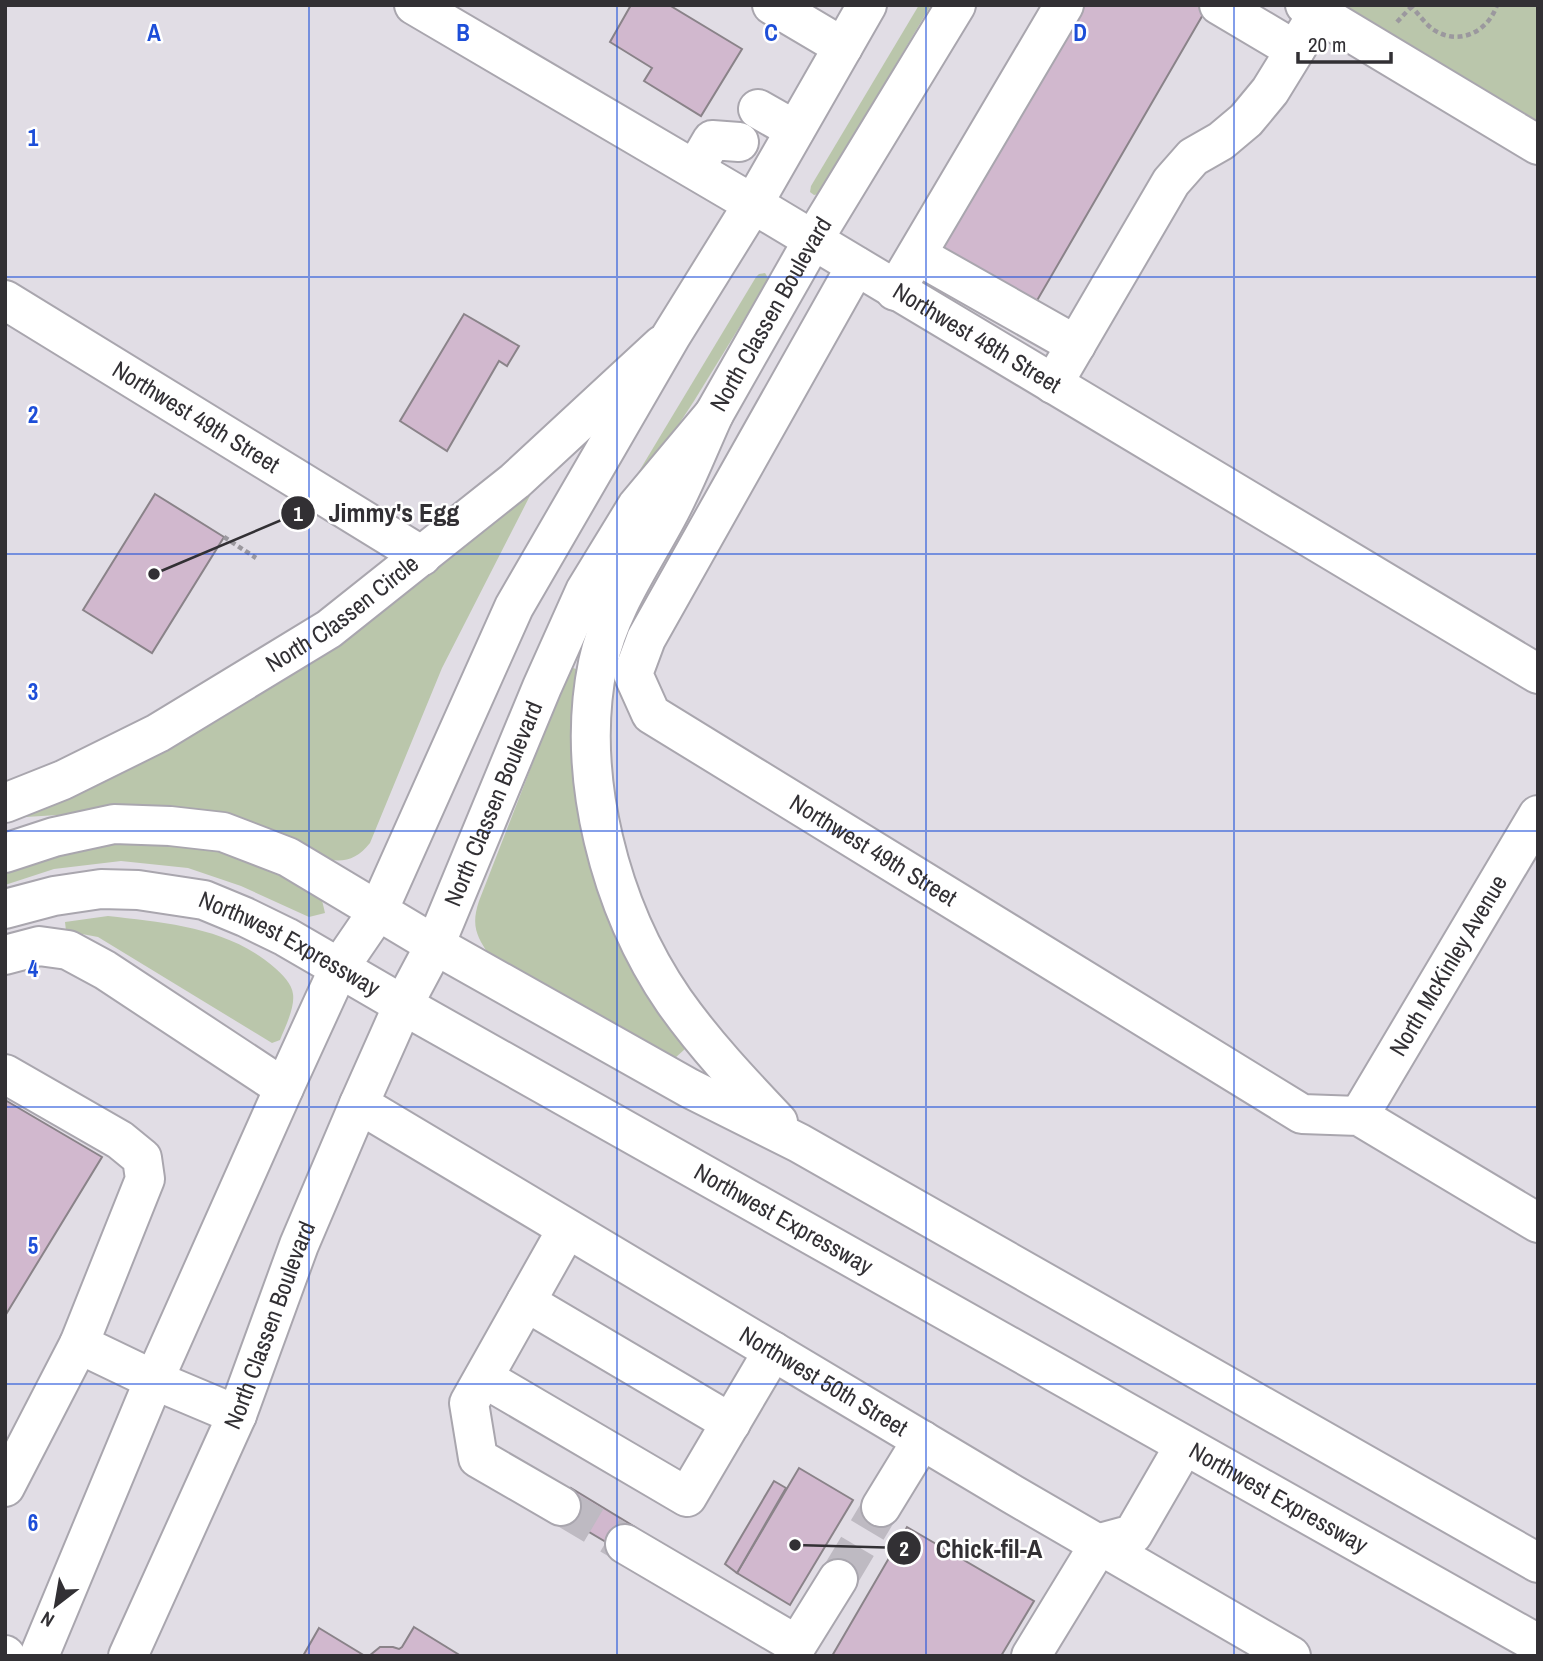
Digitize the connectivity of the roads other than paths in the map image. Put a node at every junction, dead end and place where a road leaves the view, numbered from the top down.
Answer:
1 (414, 5) edge
2 (772, 5) edge
3 (867, 5) edge
4 (956, 5) edge
5 (1064, 5) edge
6 (1220, 5) edge
7 (1311, 9) edge
8 (843, 47) junction
9 (1295, 50) junction
10 (758, 109) dead end
11 (795, 130) junction
12 (739, 142) dead end
13 (1538, 145) edge
14 (695, 169) junction
15 (753, 204) junction
16 (813, 240) junction
17 (918, 255) junction
18 (856, 266) junction
19 (895, 291) junction
20 (5, 300) edge
21 (671, 336) junction
22 (1076, 345) junction
23 (1053, 384) junction
24 (714, 414) junction
25 (422, 556) junction
26 (1538, 674) edge
27 (5, 803) edge
28 (1538, 815) edge
29 (5, 831) edge
30 (54, 837) junction
31 (5, 853) edge
32 (5, 909) edge
33 (378, 911) junction
34 (435, 945) junction
35 (5, 956) edge
36 (339, 968) junction
37 (403, 1005) junction
38 (5, 1074) edge
39 (284, 1088) junction
40 (359, 1104) junction
41 (1359, 1116) junction
42 (799, 1143) junction
43 (1538, 1223) edge
44 (567, 1228) junction
45 (526, 1302) junction
46 (79, 1344) junction
47 (774, 1351) junction
48 (484, 1378) junction
49 (154, 1380) junction
50 (237, 1415) junction
51 (731, 1423) junction
52 (922, 1440) junction
53 (1184, 1446) junction
54 (5, 1487) edge
55 (561, 1506) tunnel mouth
56 (881, 1507) tunnel mouth
57 (625, 1544) tunnel mouth
58 (1100, 1544) junction
59 (1538, 1563) edge
60 (838, 1578) tunnel mouth
61 (1538, 1644) edge
62 (39, 1656) edge
63 (128, 1656) edge
64 (1031, 1656) edge
65 (1291, 1656) edge

1 - 14 main road, Northwest 48th Street
2 - 8 main road
3 - 8 main road
4 - 16 main road, North Classen Boulevard
5 - 17 main road
6 - 9 main road
7 - 9 main road
7 - 13 main road
8 - 11 main road
9 - 22 main road
10 - 11 main road
11 - 15 main road
12 - 14 main road
14 - 15 main road, Northwest 48th Street
15 - 16 main road, Northwest 48th Street
15 - 21 main road
16 - 18 main road, Northwest 48th Street
16 - 24 main road, North Classen Boulevard
17 - 19 main road
17 - 22 main road
18 - 19 main road, Northwest 48th Street
18 - 41 main road, Northwest 49th Street
19 - 23 main road, Northwest 48th Street
20 - 25 main road, Northwest 49th Street
21 - 25 main road, North Classen Circle
21 - 33 main road
22 - 23 main road
23 - 26 main road, Northwest 48th Street
24 - 34 main road, North Classen Boulevard
24 - 42 main road
25 - 27 main road, North Classen Circle
28 - 41 main road, North McKinley Avenue
29 - 30 main road
30 - 31 main road
30 - 33 main road
32 - 36 main road, Northwest Expressway
33 - 34 main road
33 - 36 main road
34 - 37 main road, North Classen Boulevard
34 - 42 main road
35 - 39 main road
36 - 37 main road, Northwest Expressway
36 - 39 main road
37 - 40 main road, North Classen Boulevard
37 - 53 main road, Northwest Expressway
38 - 46 main road
39 - 49 main road
40 - 44 main road, Northwest 50th Street
40 - 50 main road, North Classen Boulevard
41 - 43 main road, Northwest 49th Street
42 - 59 main road
44 - 45 main road
44 - 47 main road, Northwest 50th Street
45 - 48 main road
45 - 51 main road
46 - 49 main road
46 - 54 main road
47 - 51 main road
47 - 52 main road, Northwest 50th Street
48 - 51 main road
48 - 55 main road
49 - 50 main road
49 - 62 main road
50 - 63 main road, North Classen Boulevard
52 - 56 main road
52 - 58 main road, Northwest 50th Street
53 - 58 main road
53 - 61 main road, Northwest Expressway
57 - 60 main road
58 - 64 main road
58 - 65 main road, Northwest 50th Street

